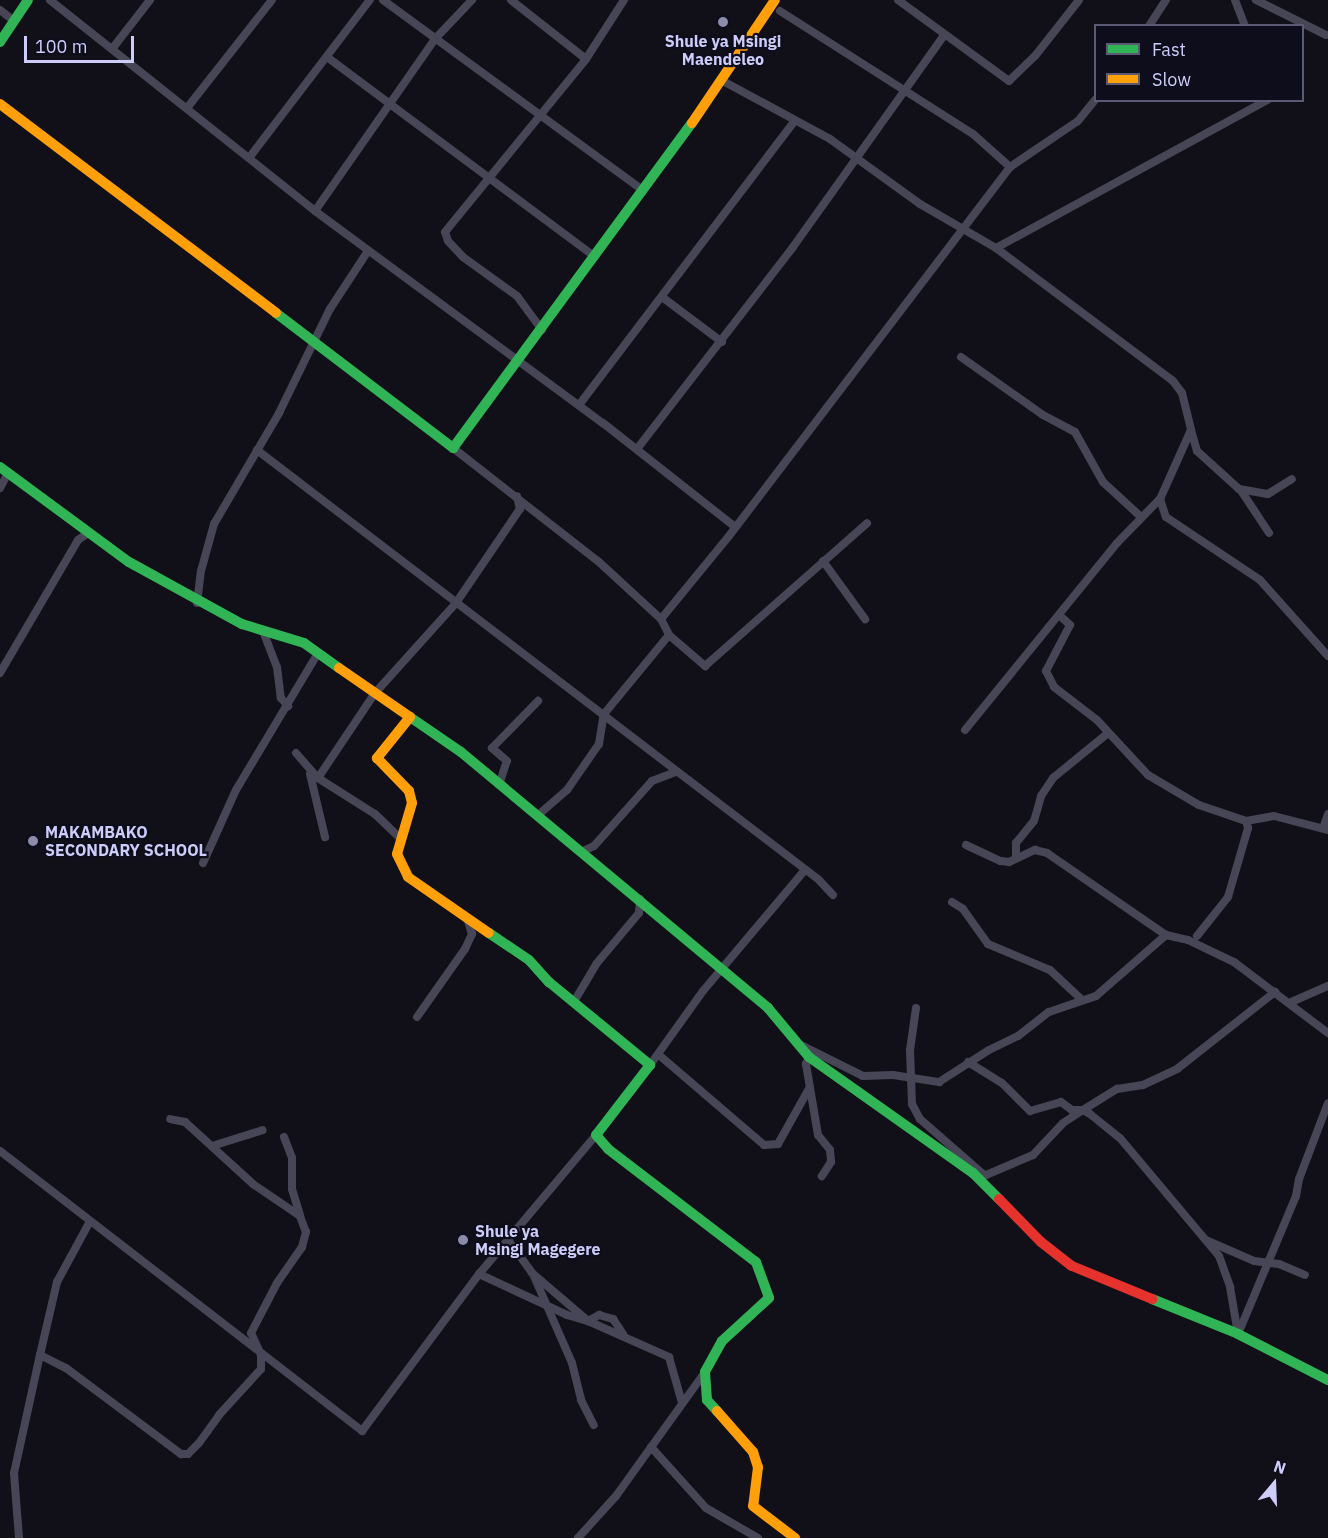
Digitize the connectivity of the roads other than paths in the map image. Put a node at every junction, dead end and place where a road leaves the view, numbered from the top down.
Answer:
1 (28, 0) edge
2 (50, 0) edge
3 (150, 0) edge
4 (272, 0) edge
5 (370, 0) edge
6 (383, 0) edge
7 (472, 0) edge
8 (511, 0) edge
9 (624, 0) edge
10 (775, 0) edge
11 (897, 0) edge
12 (1079, 0) edge
13 (1166, 0) edge
14 (1236, 0) edge
15 (1256, 0) edge
16 (0, 10) edge
17 (780, 10) dead end
18 (12, 20) junction
19 (1150, 24) edge
20 (1244, 24) edge
21 (944, 35) junction
22 (1326, 35) dead end
23 (435, 39) junction
24 (0, 42) edge
25 (112, 49) junction
26 (327, 57) junction
27 (586, 59) junction
28 (721, 80) junction
29 (905, 90) junction
30 (1094, 100) edge
31 (1264, 102) edge
32 (0, 104) edge
33 (389, 105) junction
34 (187, 108) junction
35 (538, 114) junction
36 (794, 122) junction
37 (249, 158) junction
38 (858, 159) junction
39 (1010, 167) junction
40 (487, 178) junction
41 (643, 190) junction
42 (315, 211) junction
43 (962, 229) junction
44 (996, 248) junction
45 (368, 251) junction
46 (595, 258) junction
47 (662, 297) junction
48 (542, 330) junction
49 (722, 342) junction
50 (314, 346) junction
51 (961, 357) dead end
52 (519, 362) junction
53 (579, 405) junction
54 (1191, 430) junction
55 (453, 448) junction
56 (637, 449) junction
57 (257, 450) junction
58 (4, 470) edge
59 (1292, 479) dead end
60 (0, 488) edge
61 (1239, 489) junction
62 (517, 496) junction
63 (1160, 499) junction
64 (1140, 517) junction
65 (867, 523) dead end
66 (735, 527) junction
67 (88, 533) junction
68 (1269, 533) dead end
69 (823, 561) junction
70 (197, 603) junction
71 (456, 603) junction
72 (1059, 615) junction
73 (661, 619) junction
74 (865, 619) dead end
75 (263, 631) junction
76 (669, 635) junction
77 (318, 653) junction
78 (1328, 656) edge
79 (0, 673) edge
80 (375, 693) junction
81 (538, 701) dead end
82 (288, 706) junction
83 (604, 714) junction
84 (410, 717) junction
85 (965, 730) dead end
86 (1108, 733) junction
87 (296, 753) dead end
88 (308, 770) junction
89 (676, 772) junction
90 (318, 778) junction
91 (499, 785) junction
92 (1328, 814) edge
93 (537, 816) junction
94 (1246, 821) junction
95 (1326, 829) edge
96 (325, 837) dead end
97 (402, 840) junction
98 (966, 844) dead end
99 (581, 852) junction
100 (1016, 856) junction
101 (202, 863) dead end
102 (804, 871) junction
103 (833, 895) dead end
104 (640, 899) junction
105 (952, 902) dead end
106 (467, 918) junction
107 (1166, 935) junction
108 (1197, 936) dead end
109 (721, 969) junction
110 (1328, 986) edge
111 (1275, 992) junction
112 (1081, 999) junction
113 (575, 1000) junction
114 (1289, 1003) junction
115 (916, 1008) dead end
116 (417, 1017) dead end
117 (1328, 1033) edge
118 (797, 1043) junction
119 (659, 1055) junction
120 (809, 1057) junction
121 (968, 1062) junction
122 (650, 1065) junction
123 (913, 1078) junction
124 (810, 1087) junction
125 (1328, 1103) edge
126 (1083, 1110) junction
127 (170, 1119) dead end
128 (263, 1130) dead end
129 (596, 1135) junction
130 (284, 1137) dead end
131 (212, 1146) junction
132 (0, 1151) edge
133 (973, 1173) junction
134 (986, 1175) junction
135 (822, 1176) dead end
136 (300, 1216) junction
137 (89, 1223) junction
138 (1207, 1240) junction
139 (509, 1241) junction
140 (1265, 1264) junction
141 (532, 1273) junction
142 (479, 1274) junction
143 (1305, 1275) dead end
144 (547, 1307) junction
145 (588, 1321) junction
146 (1238, 1334) junction
147 (40, 1355) junction
148 (261, 1355) junction
149 (705, 1372) junction
150 (1328, 1380) edge
151 (682, 1404) junction
152 (594, 1425) dead end
153 (651, 1447) junction
154 (19, 1538) edge
155 (578, 1538) edge
156 (759, 1538) edge
157 (795, 1538) edge

1 - 18 main road
2 - 25 street
3 - 25 street
4 - 34 street
5 - 26 street
6 - 23 street
7 - 23 street
8 - 27 street
9 - 27 street
10 - 28 main road
11 - 21 street
12 - 21 street
13 - 19 street
14 - 20 street
15 - 22 street
16 - 18 street
17 - 29 street
18 - 24 main road
21 - 29 street
23 - 33 street
23 - 35 street
25 - 34 street
26 - 33 street
26 - 37 street
27 - 35 street
28 - 36 street
28 - 41 main road
29 - 38 street
29 - 39 street
30 - 39 street
31 - 44 street
32 - 50 main road
33 - 40 street
33 - 42 street
34 - 37 street
35 - 40 street
35 - 41 street
36 - 38 street
36 - 47 street
37 - 42 street
38 - 43 street
38 - 49 street
39 - 43 street
40 - 46 street
40 - 48 street
41 - 46 main road
42 - 45 street
43 - 44 street
43 - 66 street
44 - 54 street
45 - 50 street
45 - 52 street
46 - 48 main road
47 - 49 street
47 - 53 street
48 - 52 main road
49 - 56 street
50 - 55 main road
50 - 57 street
51 - 64 street
52 - 53 street
52 - 55 main road
53 - 56 street
54 - 61 street
54 - 63 street
55 - 62 street
56 - 66 street
57 - 70 street
57 - 71 street
58 - 60 street
58 - 67 main road
59 - 61 street
61 - 68 street
62 - 71 street
62 - 73 street
63 - 64 street
63 - 78 street
64 - 72 street
65 - 69 street
66 - 73 street
67 - 70 main road
67 - 79 street
69 - 74 street
69 - 76 street
70 - 75 main road
71 - 80 street
71 - 83 street
72 - 85 street
72 - 86 street
73 - 76 street
75 - 77 main road
75 - 82 street
76 - 83 street
77 - 80 main road
77 - 82 street
80 - 84 main road
80 - 90 street
81 - 91 street
82 - 101 street
83 - 89 street
83 - 93 street
84 - 91 main road
84 - 97 main road
86 - 94 street
86 - 100 street
87 - 88 street
88 - 90 street
88 - 96 street
89 - 99 street
89 - 102 street
90 - 97 street
91 - 93 main road
92 - 95 street
93 - 99 main road
94 - 95 street
94 - 108 street
97 - 106 main road
98 - 100 street
99 - 104 main road
100 - 107 street
102 - 103 street
102 - 109 street
104 - 109 main road
104 - 113 street
105 - 112 street
106 - 113 main road
106 - 116 street
107 - 111 street
107 - 112 street
109 - 118 main road
109 - 119 street
110 - 114 street
111 - 114 street
111 - 126 street
112 - 121 street
113 - 122 main road
114 - 117 street
115 - 123 street
118 - 120 main road
118 - 123 street
119 - 122 street
119 - 124 street
120 - 124 street
120 - 133 main road
121 - 123 street
121 - 126 street
122 - 129 main road
123 - 134 street
124 - 135 street
125 - 140 street
126 - 134 street
126 - 138 street
127 - 131 street
128 - 131 street
129 - 139 street
129 - 149 main road
130 - 136 street
131 - 136 street
132 - 137 street
133 - 134 street
133 - 146 main road
136 - 148 street
137 - 147 street
137 - 148 street
138 - 140 street
138 - 146 street
139 - 141 street
139 - 142 street
140 - 143 street
140 - 146 street
141 - 144 street
141 - 145 street
142 - 144 street
142 - 148 street
144 - 145 street
144 - 152 street
145 - 151 street
146 - 150 main road
147 - 148 street
147 - 154 street
149 - 151 street
149 - 157 main road
151 - 153 street
153 - 155 street
153 - 156 street

